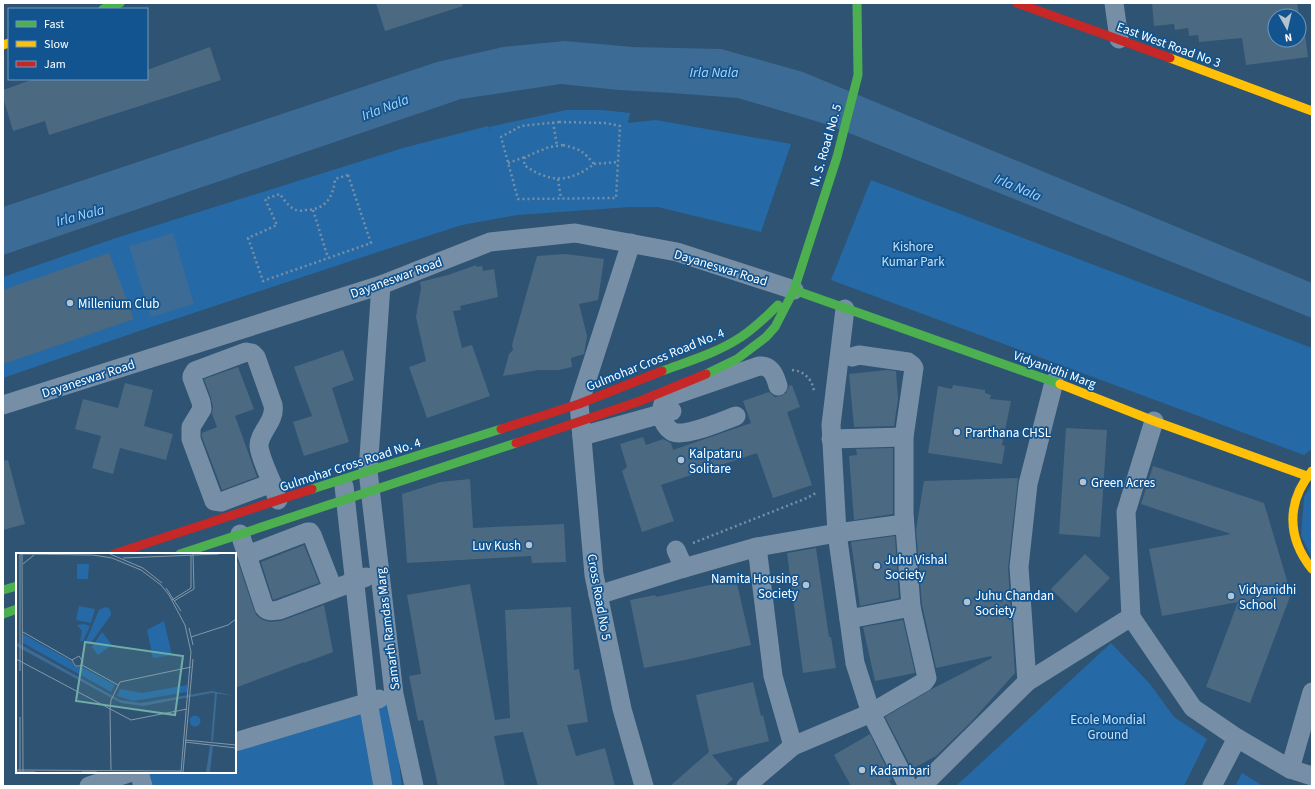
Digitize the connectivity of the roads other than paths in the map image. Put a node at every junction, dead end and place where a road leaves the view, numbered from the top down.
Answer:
1 (120, 3) edge
2 (857, 3) edge
3 (1017, 3) edge
4 (1114, 3) edge
5 (106, 8) edge
6 (1119, 39) junction
7 (1312, 111) edge
8 (631, 244) junction
9 (381, 285) junction
10 (794, 290) junction
11 (845, 309) junction
12 (852, 357) dead end
13 (763, 363) junction
14 (1054, 382) junction
15 (3, 405) edge
16 (667, 412) junction
17 (736, 416) dead end
18 (1154, 420) junction
19 (581, 421) junction
20 (904, 440) junction
21 (828, 451) junction
22 (368, 471) junction
23 (1309, 473) edge
24 (343, 479) junction
25 (370, 491) junction
26 (275, 492) junction
27 (345, 499) junction
28 (904, 524) junction
29 (836, 533) junction
30 (240, 534) junction
31 (757, 547) junction
32 (676, 550) road end
33 (117, 553) edge
34 (183, 553) edge
35 (246, 555) junction
36 (684, 568) junction
37 (1312, 569) edge
38 (380, 573) junction
39 (354, 581) junction
40 (16, 586) edge
41 (333, 589) junction
42 (3, 590) edge
43 (598, 595) junction
44 (911, 607) junction
45 (16, 609) edge
46 (3, 614) edge
47 (1131, 617) junction
48 (849, 619) junction
49 (1027, 682) junction
50 (1312, 692) edge
51 (394, 694) junction
52 (368, 702) junction
53 (871, 713) junction
54 (1237, 738) junction
55 (236, 742) edge
56 (793, 746) junction
57 (1290, 769) junction
58 (129, 773) edge
59 (140, 773) edge
60 (1312, 776) edge
61 (89, 786) edge
62 (143, 786) edge
63 (383, 786) edge
64 (414, 786) edge
65 (644, 786) edge
66 (746, 786) edge
67 (908, 786) edge
68 (922, 786) edge
69 (1212, 786) edge

1 - 5 street
2 - 10 street, N. S. Road No. 5
3 - 6 street, East West Road No 3
4 - 6 street
6 - 7 street, East West Road No 3
8 - 9 street, Dayaneswar Road
8 - 10 street, Dayaneswar Road
8 - 19 street
9 - 15 street, Dayaneswar Road
9 - 22 street, Samarth Ramdas Marg
10 - 11 street, Vidyanidhi Marg
10 - 13 street, Gulmohar Cross Road No. 4
10 - 19 street, Gulmohar Cross Road No. 4
11 - 14 street, Vidyanidhi Marg
11 - 21 street
12 - 20 street
13 - 16 street
13 - 19 street, Gulmohar Cross Road No. 4
14 - 18 street, Vidyanidhi Marg
14 - 49 street
16 - 17 street
16 - 19 street
18 - 23 street, Vidyanidhi Marg
18 - 47 street
19 - 22 street, Gulmohar Cross Road No. 4
19 - 25 street, Gulmohar Cross Road No. 4
19 - 43 street, Cross Road No 5
20 - 21 street
20 - 28 street
21 - 29 street
22 - 24 street, Gulmohar Cross Road No. 4
22 - 25 street, Samarth Ramdas Marg
23 - 37 street, Vidyanidhi Marg
24 - 26 street, Gulmohar Cross Road No. 4
24 - 27 street, Samarth Ramdas Marg
25 - 27 street, Gulmohar Cross Road No. 4
25 - 38 street, Samarth Ramdas Marg
26 - 26 street
26 - 33 street, Gulmohar Cross Road No. 4
27 - 30 street, Gulmohar Cross Road No. 4
27 - 39 street, Samarth Ramdas Marg
28 - 29 street
28 - 44 street
29 - 31 street
29 - 48 street
30 - 34 street, Gulmohar Cross Road No. 4
30 - 35 street
31 - 36 street
31 - 56 street
32 - 36 street
35 - 41 street
35 - 41 street
36 - 43 street
38 - 39 street
38 - 51 street, Samarth Ramdas Marg
39 - 41 street
39 - 52 street, Samarth Ramdas Marg
40 - 42 street
43 - 65 street, Cross Road No 5
44 - 48 street
44 - 53 street
45 - 46 street
47 - 49 street
47 - 54 street
48 - 53 street
49 - 68 street
50 - 57 street
51 - 52 street
51 - 64 street, Samarth Ramdas Marg
52 - 55 street
52 - 63 street, Samarth Ramdas Marg
53 - 56 street
53 - 67 street
54 - 57 street
54 - 69 street
56 - 66 street
57 - 60 street
58 - 61 street
59 - 62 street

